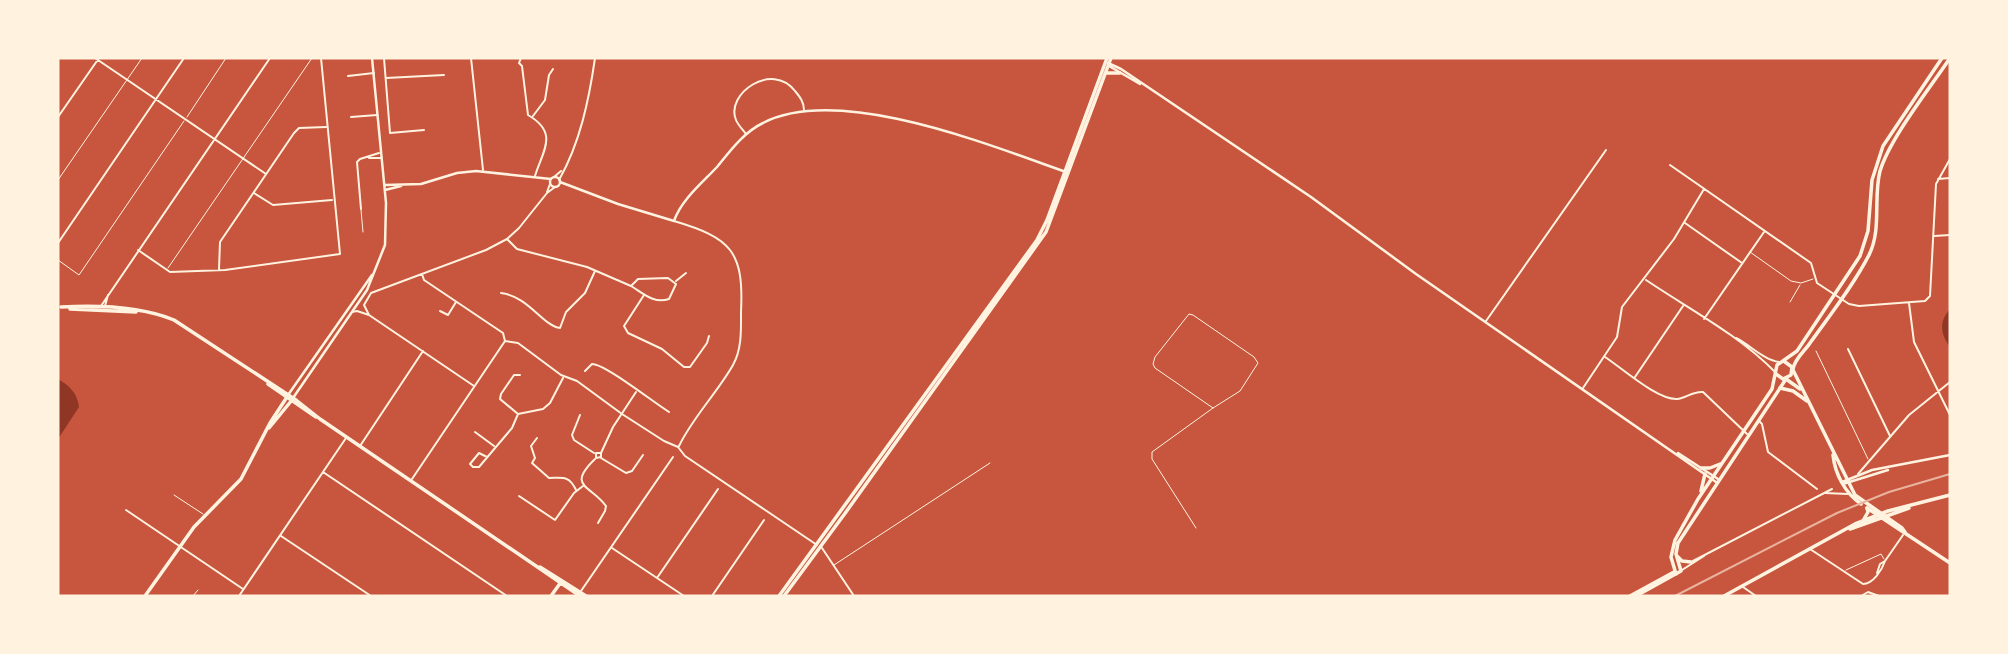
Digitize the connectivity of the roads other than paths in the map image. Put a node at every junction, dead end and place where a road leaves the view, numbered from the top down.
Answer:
1 (96, 58) edge
2 (142, 58) edge
3 (184, 58) edge
4 (226, 58) edge
5 (270, 58) edge
6 (313, 58) edge
7 (321, 58) edge
8 (372, 58) edge
9 (384, 58) edge
10 (471, 58) edge
11 (521, 58) edge
12 (595, 58) edge
13 (1942, 58) edge
14 (1950, 58) edge
15 (1107, 62) edge
16 (553, 69) dead end
17 (1106, 72) junction
18 (374, 73) junction
19 (1120, 73) junction
20 (443, 75) dead end
21 (348, 76) dead end
22 (386, 78) junction
23 (127, 80) junction
24 (1923, 85) junction
25 (1146, 87) junction
26 (1929, 89) junction
27 (156, 100) junction
28 (804, 110) junction
29 (378, 115) junction
30 (58, 117) edge
31 (351, 117) dead end
32 (532, 117) junction
33 (185, 119) junction
34 (327, 127) junction
35 (424, 130) dead end
36 (747, 135) junction
37 (215, 139) junction
38 (1606, 150) dead end
39 (382, 153) junction
40 (368, 157) junction
41 (243, 158) junction
42 (383, 158) junction
43 (1950, 159) edge
44 (1670, 165) dead end
45 (483, 171) junction
46 (562, 171) junction
47 (1067, 173) junction
48 (266, 174) junction
49 (534, 177) junction
50 (1950, 178) edge
51 (1938, 179) junction
52 (58, 180) edge
53 (551, 181) junction
54 (559, 181) junction
55 (556, 187) junction
56 (570, 187) junction
57 (385, 188) junction
58 (1704, 188) junction
59 (253, 193) junction
60 (547, 193) junction
61 (335, 200) junction
62 (361, 209) joint
63 (674, 221) junction
64 (1684, 222) junction
65 (1765, 231) junction
66 (363, 232) dead end
67 (1950, 235) edge
68 (1933, 236) junction
69 (507, 239) junction
70 (58, 243) edge
71 (1863, 249) junction
72 (138, 250) junction
73 (1871, 251) junction
74 (1750, 252) junction
75 (58, 260) edge
76 (1742, 263) junction
77 (219, 269) junction
78 (167, 270) junction
79 (596, 270) junction
80 (686, 273) dead end
81 (422, 274) junction
82 (1815, 278) junction
83 (1644, 279) junction
84 (675, 281) junction
85 (1801, 283) junction
86 (631, 286) junction
87 (501, 293) dead end
88 (644, 294) junction
89 (1835, 296) junction
90 (1840, 300) junction
91 (456, 302) junction
92 (1790, 302) dead end
93 (1909, 302) junction
94 (1684, 305) junction
95 (59, 307) edge
96 (103, 309) junction
97 (440, 312) dead end
98 (350, 314) junction
99 (369, 315) junction
100 (448, 315) junction
101 (1704, 319) junction
102 (453, 320) dead end
103 (1486, 322) junction
104 (709, 336) dead end
105 (1732, 336) junction
106 (505, 341) junction
107 (1848, 349) dead end
108 (423, 350) junction
109 (1815, 351) dead end
110 (1604, 356) junction
111 (1781, 362) junction
112 (1793, 369) junction
113 (584, 371) dead end
114 (1776, 373) junction
115 (520, 375) dead end
116 (564, 377) junction
117 (1635, 378) junction
118 (1786, 379) junction
119 (1950, 382) edge
120 (475, 386) junction
121 (1582, 389) junction
122 (1779, 389) junction
123 (637, 391) junction
124 (1938, 391) junction
125 (289, 398) junction
126 (1808, 402) junction
127 (1213, 408) junction
128 (669, 412) dead end
129 (518, 414) junction
130 (622, 414) junction
131 (580, 415) dead end
132 (1950, 415) edge
133 (1758, 420) junction
134 (1743, 431) junction
135 (475, 432) dead end
136 (1748, 435) junction
137 (1890, 436) junction
138 (346, 437) junction
139 (537, 438) dead end
140 (359, 446) junction
141 (495, 447) junction
142 (678, 447) junction
143 (1675, 452) junction
144 (601, 453) junction
145 (595, 454) junction
146 (1950, 455) edge
147 (643, 456) dead end
148 (487, 457) junction
149 (673, 457) dead end
150 (596, 458) junction
151 (601, 458) junction
152 (1869, 460) junction
153 (1721, 462) junction
154 (990, 463) dead end
155 (1701, 468) junction
156 (323, 472) junction
157 (1705, 474) junction
158 (1712, 477) junction
159 (1857, 478) junction
160 (411, 481) junction
161 (1717, 481) junction
162 (1845, 482) junction
163 (583, 486) junction
164 (718, 489) dead end
165 (1818, 489) dead end
166 (1832, 489) dead end
167 (576, 490) junction
168 (1824, 493) junction
169 (1851, 493) junction
170 (174, 495) dead end
171 (1950, 495) edge
172 (519, 496) dead end
173 (1698, 499) junction
174 (1867, 508) junction
175 (126, 510) dead end
176 (205, 515) junction
177 (1881, 516) junction
178 (764, 520) dead end
179 (1863, 521) junction
180 (598, 523) dead end
181 (1196, 528) dead end
182 (1848, 529) junction
183 (1905, 532) junction
184 (281, 535) junction
185 (818, 545) junction
186 (180, 547) junction
187 (611, 548) junction
188 (1809, 548) junction
189 (1676, 554) junction
190 (1705, 556) junction
191 (1885, 561) junction
192 (1691, 562) junction
193 (1950, 563) edge
194 (1672, 564) junction
195 (834, 565) junction
196 (1678, 571) junction
197 (1843, 572) junction
198 (1664, 577) junction
199 (657, 578) junction
200 (561, 582) junction
201 (1742, 586) junction
202 (198, 590) dead end
203 (244, 590) junction
204 (580, 595) edge
205 (145, 596) edge
206 (193, 596) edge
207 (239, 596) edge
208 (371, 596) edge
209 (507, 596) edge
210 (551, 596) edge
211 (586, 596) edge
212 (684, 596) edge
213 (712, 596) edge
214 (781, 596) edge
215 (854, 596) edge
216 (1630, 596) edge
217 (1636, 596) edge
218 (1724, 596) edge
219 (1756, 596) edge
220 (1861, 596) edge
221 (1879, 596) edge

1 - 23 street
1 - 30 street
2 - 23 lane
3 - 27 street
4 - 33 lane
5 - 37 street
6 - 41 lane
7 - 34 street
8 - 18 street
9 - 22 street
10 - 45 street
11 - 32 street
12 - 46 street
13 - 24 main road
14 - 26 main road
15 - 17 main road
15 - 19 street
15 - 25 street
15 - 47 main road
16 - 32 street
17 - 19 main road
17 - 47 main road
18 - 21 street
18 - 29 street
19 - 25 street
20 - 22 street
22 - 35 street
23 - 27 street
23 - 52 lane
24 - 26 main road
24 - 71 main road
25 - 103 street
26 - 73 main road
27 - 33 street
27 - 70 street
28 - 36 street
28 - 36 street
28 - 47 street
29 - 31 street
29 - 39 street
32 - 49 street
33 - 37 street
33 - 75 lane
34 - 48 street
34 - 61 street
36 - 63 street
37 - 41 street
37 - 72 street
38 - 103 street
39 - 40 street
39 - 42 street
40 - 42 street
40 - 62 street
41 - 48 street
41 - 78 lane
42 - 57 street
43 - 51 street
44 - 58 street
45 - 49 street
45 - 57 street
46 - 53 street
46 - 54 street
47 - 185 main road
48 - 59 street
49 - 53 street
50 - 51 street
51 - 68 street
53 - 54 street
53 - 55 street
53 - 60 street
54 - 55 street
54 - 56 street
55 - 56 street
55 - 60 street
56 - 63 street
57 - 98 street
58 - 64 street
58 - 65 street
59 - 61 street
59 - 77 street
60 - 69 street
61 - 77 street
62 - 66 lane
63 - 142 street
64 - 76 street
64 - 83 street
65 - 74 street
65 - 82 street
67 - 68 street
68 - 93 street
69 - 79 street
69 - 81 street
71 - 73 main road
71 - 89 main road
72 - 78 street
72 - 96 street
73 - 90 main road
74 - 76 street
74 - 85 lane
76 - 101 street
77 - 78 street
79 - 86 street
79 - 87 street
80 - 84 street
81 - 91 street
81 - 99 street
82 - 85 lane
82 - 89 street
83 - 94 street
83 - 110 street
84 - 86 street
84 - 88 street
85 - 92 lane
86 - 88 street
88 - 104 street
89 - 90 street
89 - 111 main road
90 - 93 street
90 - 112 main road
91 - 100 street
91 - 106 street
93 - 124 street
94 - 101 street
94 - 117 street
95 - 96 main road
96 - 125 main road
97 - 100 street
98 - 99 street
98 - 125 street
99 - 108 street
100 - 102 street
101 - 105 street
103 - 121 street
105 - 111 street
105 - 114 street
106 - 116 street
106 - 120 street
107 - 137 street
108 - 120 street
108 - 140 street
109 - 152 lane
110 - 117 street
110 - 121 street
111 - 112 main road
111 - 114 main road
112 - 118 main road
112 - 126 main road
113 - 123 street
114 - 118 main road
114 - 134 main road
115 - 129 street
116 - 129 street
116 - 130 street
117 - 134 street
118 - 122 main road
118 - 126 main road
119 - 124 street
120 - 160 street
121 - 143 street
122 - 126 main road
122 - 133 main road
123 - 128 street
123 - 130 street
124 - 132 street
124 - 137 street
125 - 138 main road
125 - 176 main road
126 - 162 main road
127 - 127 lane
127 - 181 lane
129 - 141 street
130 - 142 street
130 - 144 street
131 - 145 street
133 - 136 main road
133 - 165 street
134 - 136 street
134 - 153 main road
135 - 141 street
136 - 161 main road
137 - 152 street
138 - 140 main road
138 - 156 street
139 - 167 street
140 - 160 main road
141 - 148 street
142 - 185 street
143 - 155 street
143 - 157 street
144 - 145 street
144 - 151 street
145 - 150 street
146 - 159 street
147 - 151 street
148 - 148 street
149 - 187 street
150 - 151 street
150 - 163 street
152 - 159 street
153 - 155 main road
153 - 158 main road
154 - 195 lane
155 - 158 street
156 - 184 street
156 - 209 street
157 - 158 street
157 - 173 main road
158 - 161 street
158 - 173 main road
159 - 162 street
159 - 169 street
160 - 200 main road
161 - 189 main road
162 - 169 main road
163 - 167 street
163 - 180 street
164 - 199 street
166 - 168 street
167 - 172 street
168 - 169 street
168 - 190 street
169 - 174 main road
169 - 177 main road
170 - 176 lane
171 - 177 main road
173 - 194 main road
174 - 177 main road
174 - 179 main road
175 - 186 street
176 - 186 main road
177 - 179 main road
177 - 182 main road
177 - 183 main road
178 - 213 street
179 - 182 main road
182 - 188 main road
183 - 191 street
183 - 193 main road
184 - 203 street
184 - 208 street
185 - 195 street
185 - 214 main road
186 - 203 street
186 - 205 main road
187 - 199 street
187 - 204 street
188 - 197 street
188 - 201 main road
189 - 192 main road
189 - 196 main road
190 - 192 street
190 - 196 street
191 - 197 lane
191 - 197 street
192 - 196 street
194 - 196 main road
194 - 198 main road
195 - 215 street
196 - 198 main road
196 - 217 main road
198 - 216 main road
199 - 212 street
200 - 204 main road
200 - 210 main road
201 - 218 main road
201 - 219 street
202 - 206 lane
203 - 207 street
204 - 211 main road
220 - 221 street

